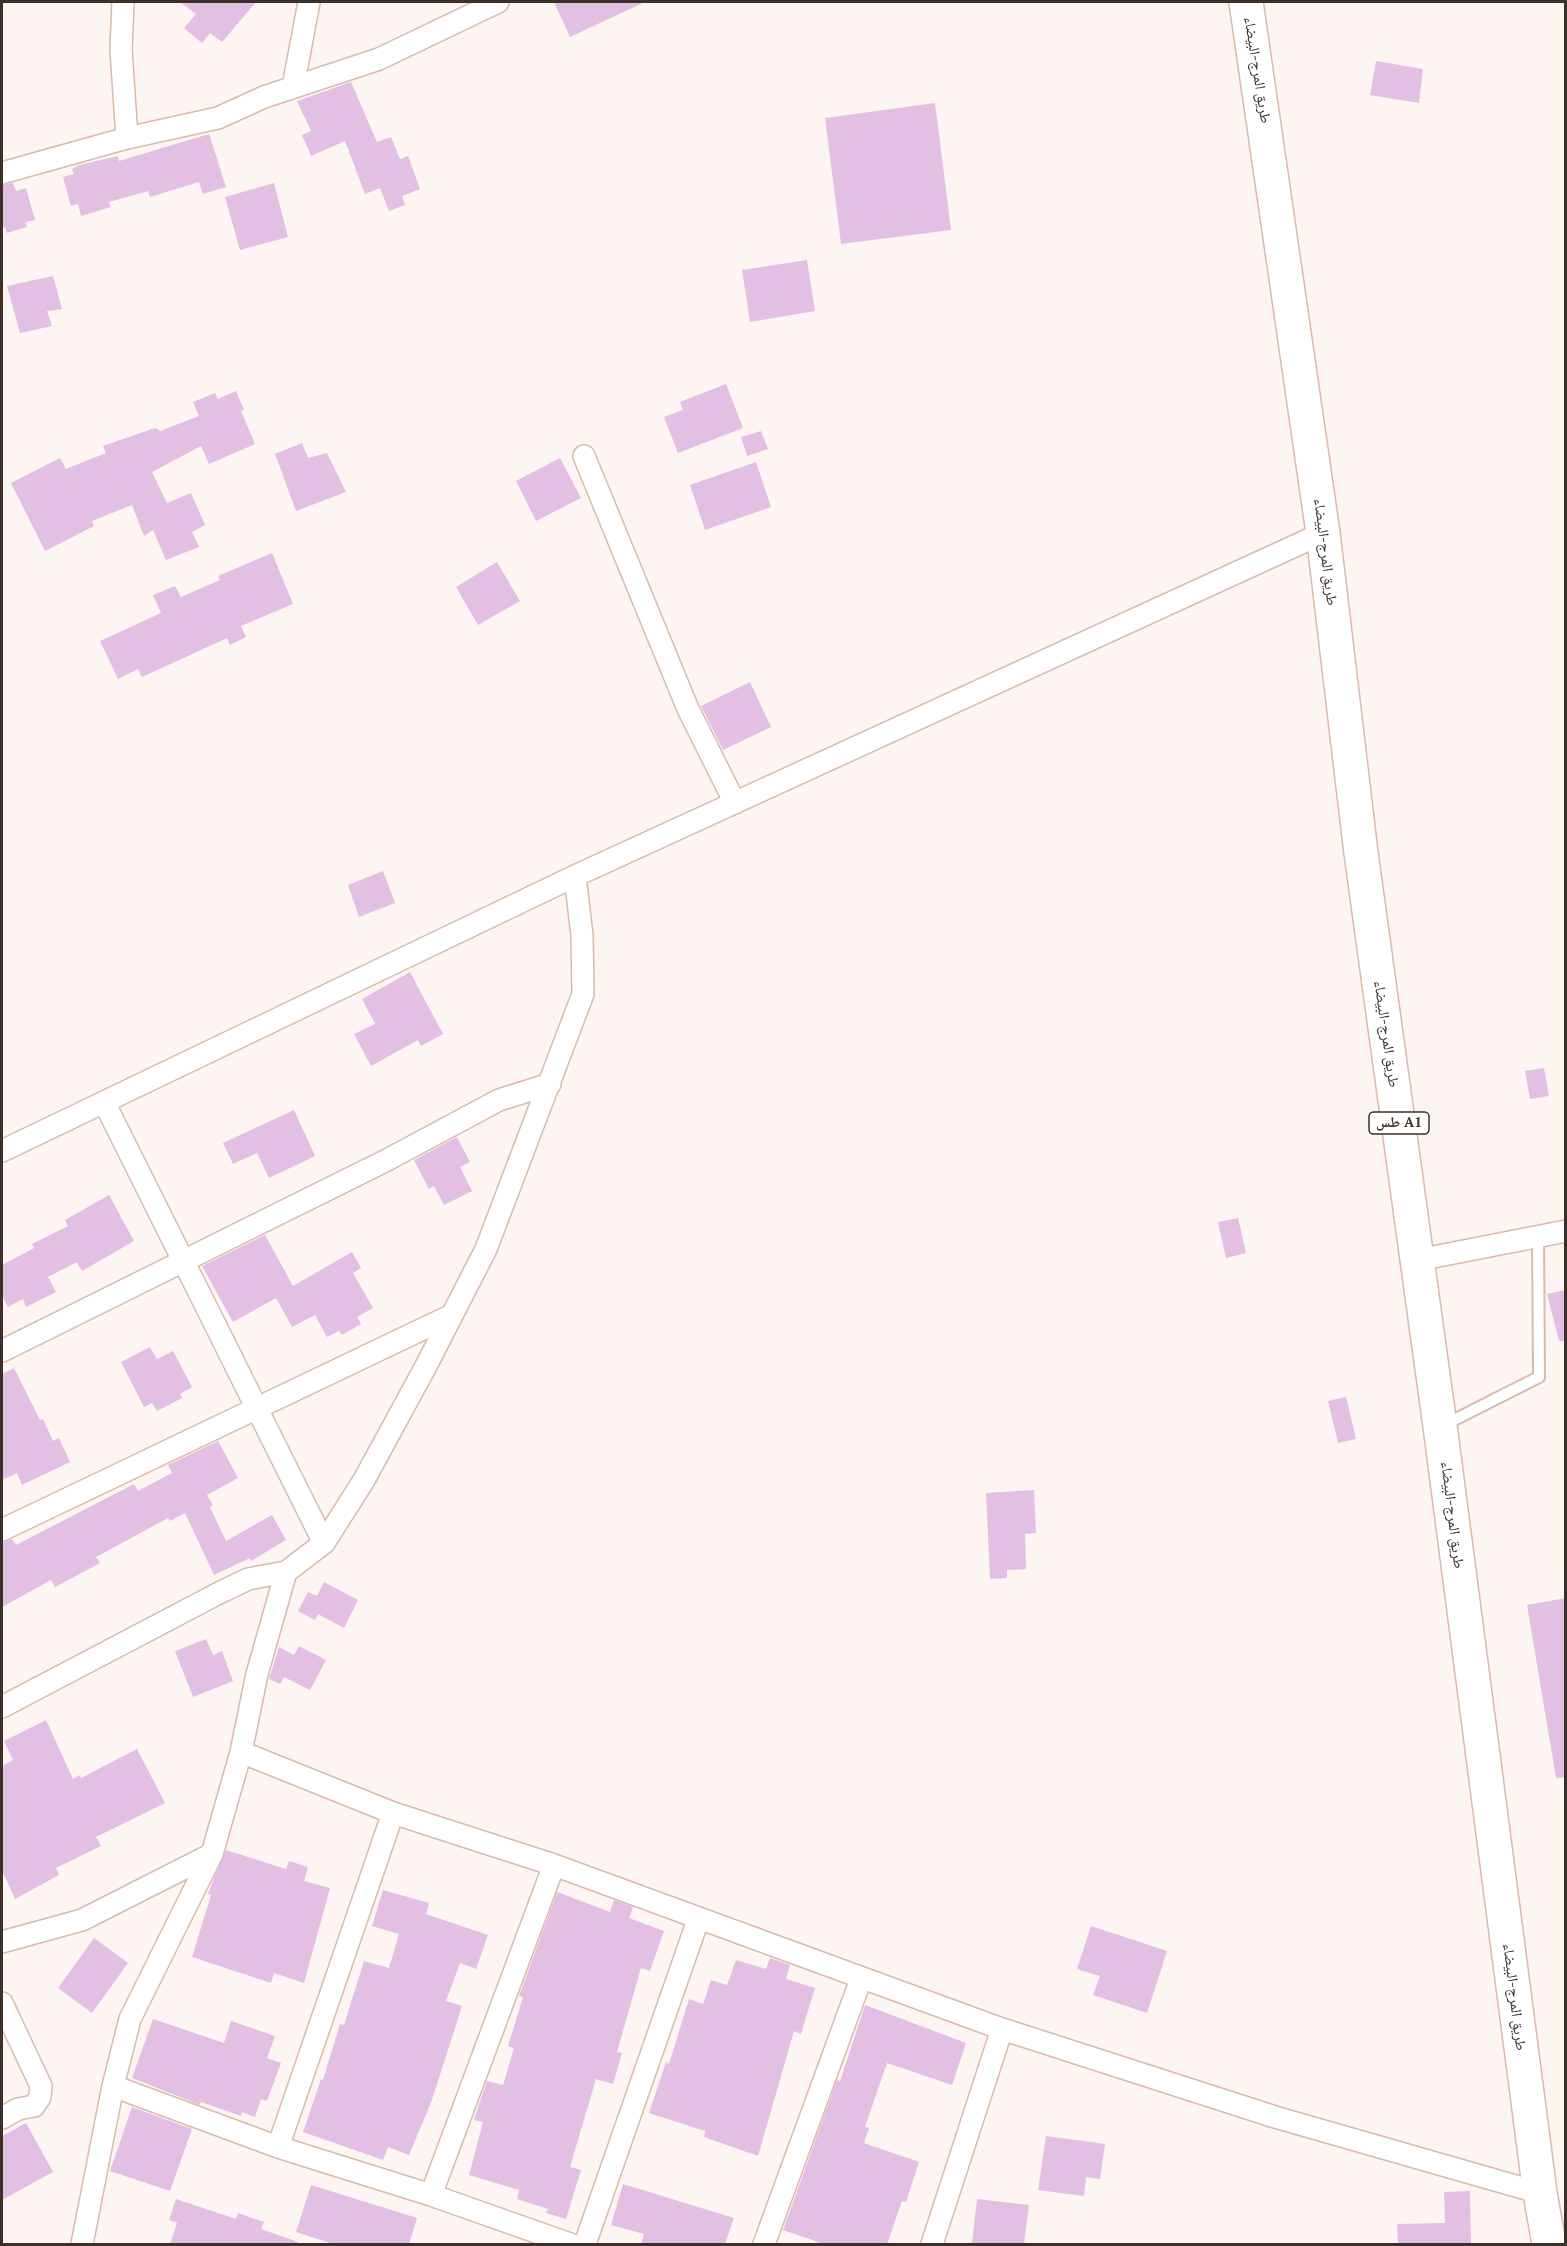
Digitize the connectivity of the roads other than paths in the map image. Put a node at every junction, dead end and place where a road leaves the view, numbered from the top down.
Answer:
1 (123, 2) edge
2 (309, 2) edge
3 (498, 2) edge
4 (1246, 2) edge
5 (294, 87) junction
6 (127, 138) junction
7 (2, 173) edge
8 (584, 456) dead end
9 (1323, 533) junction
10 (735, 803) junction
11 (575, 876) junction
12 (549, 1084) junction
13 (104, 1102) junction
14 (2, 1151) edge
15 (1566, 1231) edge
16 (1538, 1235) junction
17 (1418, 1260) junction
18 (183, 1263) junction
19 (452, 1315) junction
20 (2, 1351) edge
21 (255, 1408) junction
22 (1440, 1426) junction
23 (2, 1530) edge
24 (324, 1543) junction
25 (286, 1572) junction
26 (2, 1707) edge
27 (241, 1752) junction
28 (393, 1813) junction
29 (212, 1854) junction
30 (554, 1865) junction
31 (698, 1920) junction
32 (2, 1942) edge
33 (861, 1979) junction
34 (2, 2003) edge
35 (1002, 2029) junction
36 (112, 2086) junction
37 (2, 2118) edge
38 (278, 2147) junction
39 (1540, 2193) junction
40 (431, 2195) junction
41 (82, 2244) edge
42 (570, 2244) edge
43 (585, 2244) edge
44 (764, 2244) edge
45 (932, 2244) edge
46 (1549, 2244) edge

1 - 6 street
2 - 5 street
3 - 5 street
4 - 9 highway, طريق المرج-البيضاء / طس A1
5 - 6 street
6 - 7 street
8 - 10 street
9 - 10 street
9 - 17 highway, طريق المرج-البيضاء / طس A1
10 - 11 street
11 - 12 street
11 - 13 street
12 - 18 street
12 - 19 street
13 - 14 street
13 - 18 street
15 - 16 street
16 - 17 street
16 - 22 lane
17 - 22 highway, طريق المرج-البيضاء / طس A1
18 - 20 street
18 - 21 street
19 - 21 street
19 - 24 street
21 - 23 street
21 - 24 street
22 - 39 highway, طريق المرج-البيضاء / طس A1
24 - 25 street
25 - 26 street
25 - 27 street
27 - 28 street
27 - 29 street
28 - 30 street
28 - 38 street
29 - 32 street
29 - 36 street
30 - 31 street
30 - 40 street
31 - 33 street
31 - 43 street
33 - 35 street
33 - 44 street
34 - 37 street
35 - 39 street
35 - 45 street
36 - 38 street
36 - 41 street
38 - 40 street
39 - 46 highway, طريق المرج-البيضاء / طس A1
40 - 42 street

